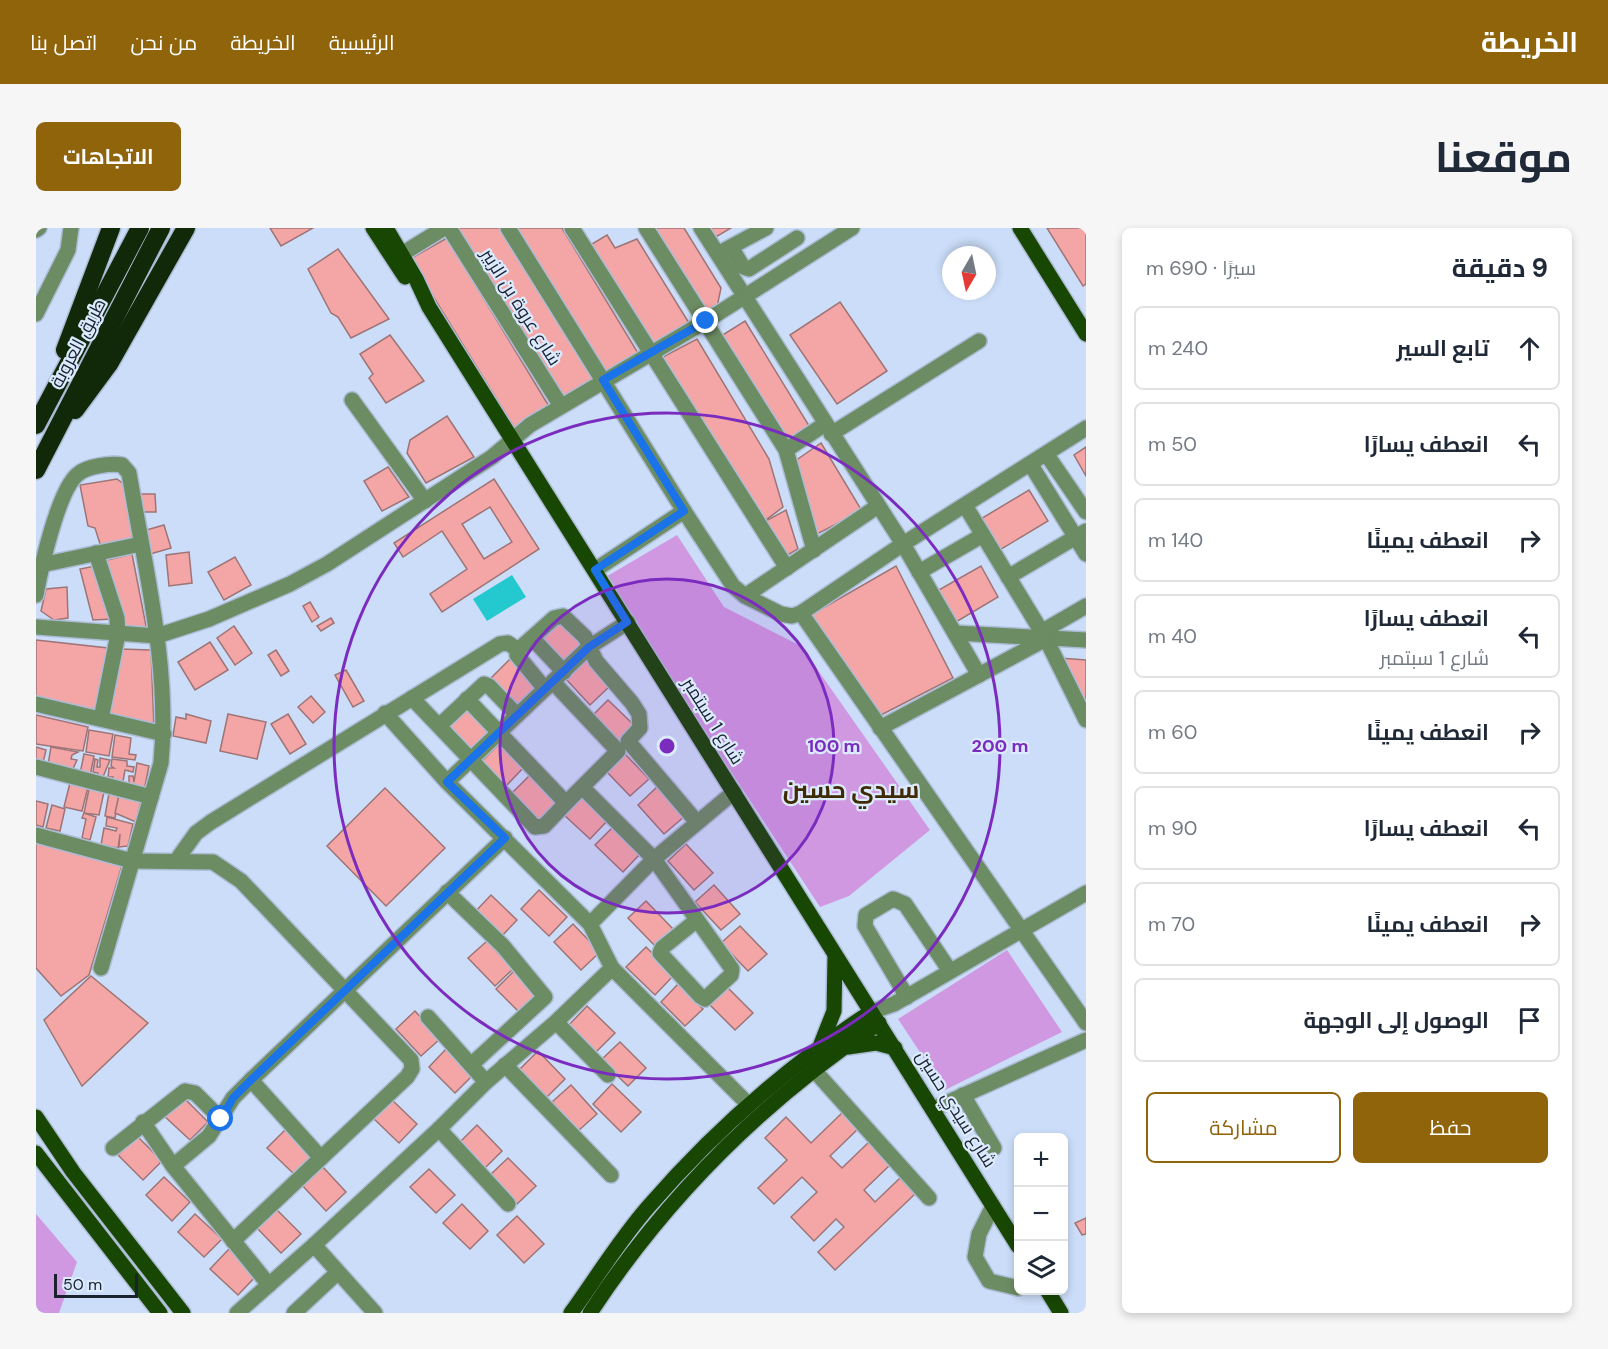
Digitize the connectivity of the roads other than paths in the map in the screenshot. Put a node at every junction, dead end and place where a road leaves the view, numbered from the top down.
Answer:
1 (71, 228) edge
2 (111, 228) edge
3 (140, 228) edge
4 (161, 228) edge
5 (186, 228) edge
6 (373, 228) edge
7 (386, 228) edge
8 (444, 228) edge
9 (448, 228) edge
10 (508, 228) edge
11 (572, 228) edge
12 (646, 228) edge
13 (701, 228) edge
14 (766, 228) edge
15 (852, 228) edge
16 (1020, 228) edge
17 (794, 233) edge
18 (724, 251) junction
19 (402, 254) junction
20 (809, 256) junction
21 (116, 295) junction
22 (41, 297) edge
23 (744, 297) junction
24 (429, 307) junction
25 (36, 314) edge
26 (706, 321) junction
27 (1083, 323) edge
28 (979, 341) dead end
29 (651, 353) junction
30 (603, 380) junction
31 (352, 400) dead end
32 (561, 406) junction
33 (37, 424) edge
34 (828, 428) junction
35 (1086, 428) edge
36 (52, 437) junction
37 (513, 439) junction
38 (786, 450) junction
39 (1047, 454) junction
40 (1032, 465) junction
41 (36, 470) edge
42 (424, 501) junction
43 (878, 506) junction
44 (966, 507) junction
45 (684, 511) junction
46 (1086, 512) edge
47 (1081, 534) edge
48 (983, 535) junction
49 (141, 544) junction
50 (903, 544) junction
51 (814, 550) junction
52 (96, 553) junction
53 (1086, 554) edge
54 (41, 565) junction
55 (787, 568) junction
56 (595, 570) junction
57 (919, 572) junction
58 (1008, 577) junction
59 (36, 595) edge
60 (745, 596) junction
61 (1086, 606) edge
62 (801, 613) junction
63 (627, 622) junction
64 (36, 627) edge
65 (955, 633) junction
66 (118, 634) junction
67 (1043, 635) junction
68 (157, 636) junction
69 (532, 638) junction
70 (1086, 640) edge
71 (589, 647) junction
72 (518, 650) junction
73 (564, 672) junction
74 (979, 675) junction
75 (549, 686) junction
76 (412, 698) junction
77 (467, 699) junction
78 (36, 704) edge
79 (385, 713) junction
80 (517, 715) junction
81 (101, 719) junction
82 (1086, 720) edge
83 (440, 725) junction
84 (880, 728) junction
85 (500, 732) junction
86 (164, 734) junction
87 (623, 746) junction
88 (472, 759) junction
89 (36, 767) edge
90 (447, 782) junction
91 (583, 788) junction
92 (734, 792) junction
93 (151, 797) junction
94 (566, 803) junction
95 (696, 821) junction
96 (36, 835) edge
97 (505, 838) junction
98 (654, 859) junction
99 (132, 861) junction
100 (176, 861) junction
101 (447, 892) junction
102 (1086, 894) edge
103 (697, 920) junction
104 (590, 924) junction
105 (1023, 929) junction
106 (835, 957) junction
107 (101, 968) dead end
108 (612, 968) junction
109 (951, 971) junction
110 (343, 990) junction
111 (901, 1000) junction
112 (428, 1017) dead end
113 (875, 1017) junction
114 (556, 1022) junction
115 (1086, 1023) edge
116 (1086, 1040) edge
117 (821, 1045) junction
118 (895, 1048) junction
119 (839, 1050) junction
120 (471, 1065) junction
121 (504, 1065) junction
122 (813, 1069) junction
123 (608, 1075) dead end
124 (251, 1080) junction
125 (486, 1082) junction
126 (963, 1095) junction
127 (748, 1104) junction
128 (933, 1109) junction
129 (36, 1118) edge
130 (221, 1119) junction
131 (143, 1122) junction
132 (439, 1130) junction
133 (113, 1148) dead end
134 (994, 1148) dead end
135 (321, 1158) junction
136 (38, 1163) edge
137 (173, 1166) junction
138 (611, 1175) dead end
139 (928, 1198) dead end
140 (508, 1204) dead end
141 (993, 1206) junction
142 (1015, 1241) edge
143 (233, 1242) junction
144 (314, 1245) junction
145 (337, 1273) junction
146 (268, 1285) junction
147 (1014, 1287) edge
148 (1046, 1295) edge
149 (160, 1313) edge
150 (183, 1313) edge
151 (237, 1313) edge
152 (294, 1313) edge
153 (375, 1313) edge
154 (571, 1313) edge
155 (590, 1313) edge
156 (1061, 1313) edge

1 - 22 street
2 - 33 highway
3 - 21 highway
4 - 21 highway
5 - 36 highway
6 - 24 main road
7 - 19 main road
8 - 19 street
9 - 32 street, شارع عروة بن الزبير
10 - 30 street
11 - 29 street
12 - 26 street
13 - 18 street
14 - 18 street
15 - 20 street
16 - 27 main road
17 - 18 street
17 - 20 street
18 - 23 street
19 - 24 main road
20 - 23 street
21 - 33 highway, طريق العروبة
21 - 36 highway, طريق العروبة
22 - 25 street
23 - 26 street
23 - 34 street
24 - 37 main road, شارع 1 سبتمبر
26 - 29 street
26 - 38 street
28 - 34 street
29 - 30 street
29 - 55 street
30 - 32 street
30 - 45 street
31 - 42 street
32 - 37 street
34 - 38 street
34 - 43 street
35 - 39 street
36 - 41 highway, طريق العروبة
37 - 42 street
37 - 56 main road, شارع 1 سبتمبر
38 - 51 street
39 - 40 street
39 - 46 street
40 - 44 street
40 - 47 street
42 - 68 street
43 - 50 street
43 - 51 street
44 - 48 street
44 - 50 street
45 - 56 street
45 - 60 street
47 - 53 street
47 - 58 street
48 - 57 street
48 - 58 street
49 - 52 street
49 - 54 street
49 - 68 street
50 - 57 street
50 - 62 street
51 - 55 street
52 - 54 street
52 - 66 street
54 - 59 street
55 - 60 street
56 - 63 main road, شارع 1 سبتمبر
57 - 65 street
58 - 67 street
60 - 62 street
61 - 67 street
62 - 84 street
63 - 71 street
63 - 92 main road, شارع 1 سبتمبر
64 - 66 street
65 - 67 street
65 - 74 street
66 - 68 street
66 - 81 street
67 - 70 street
67 - 74 street
67 - 82 street
68 - 86 street
69 - 71 street
69 - 72 street
69 - 73 street
71 - 73 street
71 - 87 street
72 - 75 street
72 - 76 street
73 - 75 street
74 - 84 street
75 - 80 street
75 - 87 street
76 - 79 street
76 - 83 street
77 - 80 street
77 - 83 street
77 - 85 street
78 - 81 street
79 - 90 street
79 - 100 street
80 - 85 street
81 - 86 street
83 - 88 street
84 - 105 street
85 - 88 street
85 - 94 street
86 - 93 street
87 - 91 street
87 - 95 street
88 - 90 street
88 - 94 street
89 - 93 street
90 - 97 street
91 - 94 street
91 - 98 street
92 - 95 street
92 - 106 main road, شارع 1 سبتمبر
93 - 99 street
95 - 98 street
96 - 99 street
97 - 101 street
97 - 104 street
98 - 103 street
98 - 104 street
99 - 100 street
99 - 107 street
100 - 110 street
101 - 110 street
101 - 120 street
102 - 105 street
103 - 103 street
104 - 108 street
105 - 109 street
105 - 115 street
106 - 113 main road, شارع 1 سبتمبر
106 - 117 main road
108 - 114 street
108 - 127 street
109 - 111 street
109 - 111 street
110 - 124 street
110 - 135 street
111 - 113 street
112 - 120 street
113 - 117 main road
113 - 118 main road, شارع سيدي حسين
113 - 119 main road
114 - 121 street
114 - 123 street
116 - 126 street
117 - 127 main road
118 - 119 main road
118 - 128 main road, شارع سيدي حسين
119 - 122 main road
120 - 125 street
121 - 125 street
121 - 138 street
122 - 139 street
122 - 155 main road
124 - 130 street
124 - 135 street
125 - 132 street
126 - 128 street
126 - 134 street
127 - 154 main road
128 - 141 main road, شارع سيدي حسين
129 - 150 main road
130 - 131 street
130 - 137 street
131 - 133 street
131 - 137 street
132 - 140 street
132 - 144 street
135 - 143 street
136 - 149 main road
137 - 143 street
141 - 142 main road, شارع سيدي حسين
141 - 147 street
143 - 146 street
144 - 145 street
144 - 146 street
145 - 152 street
145 - 153 street
146 - 151 street
148 - 156 main road

